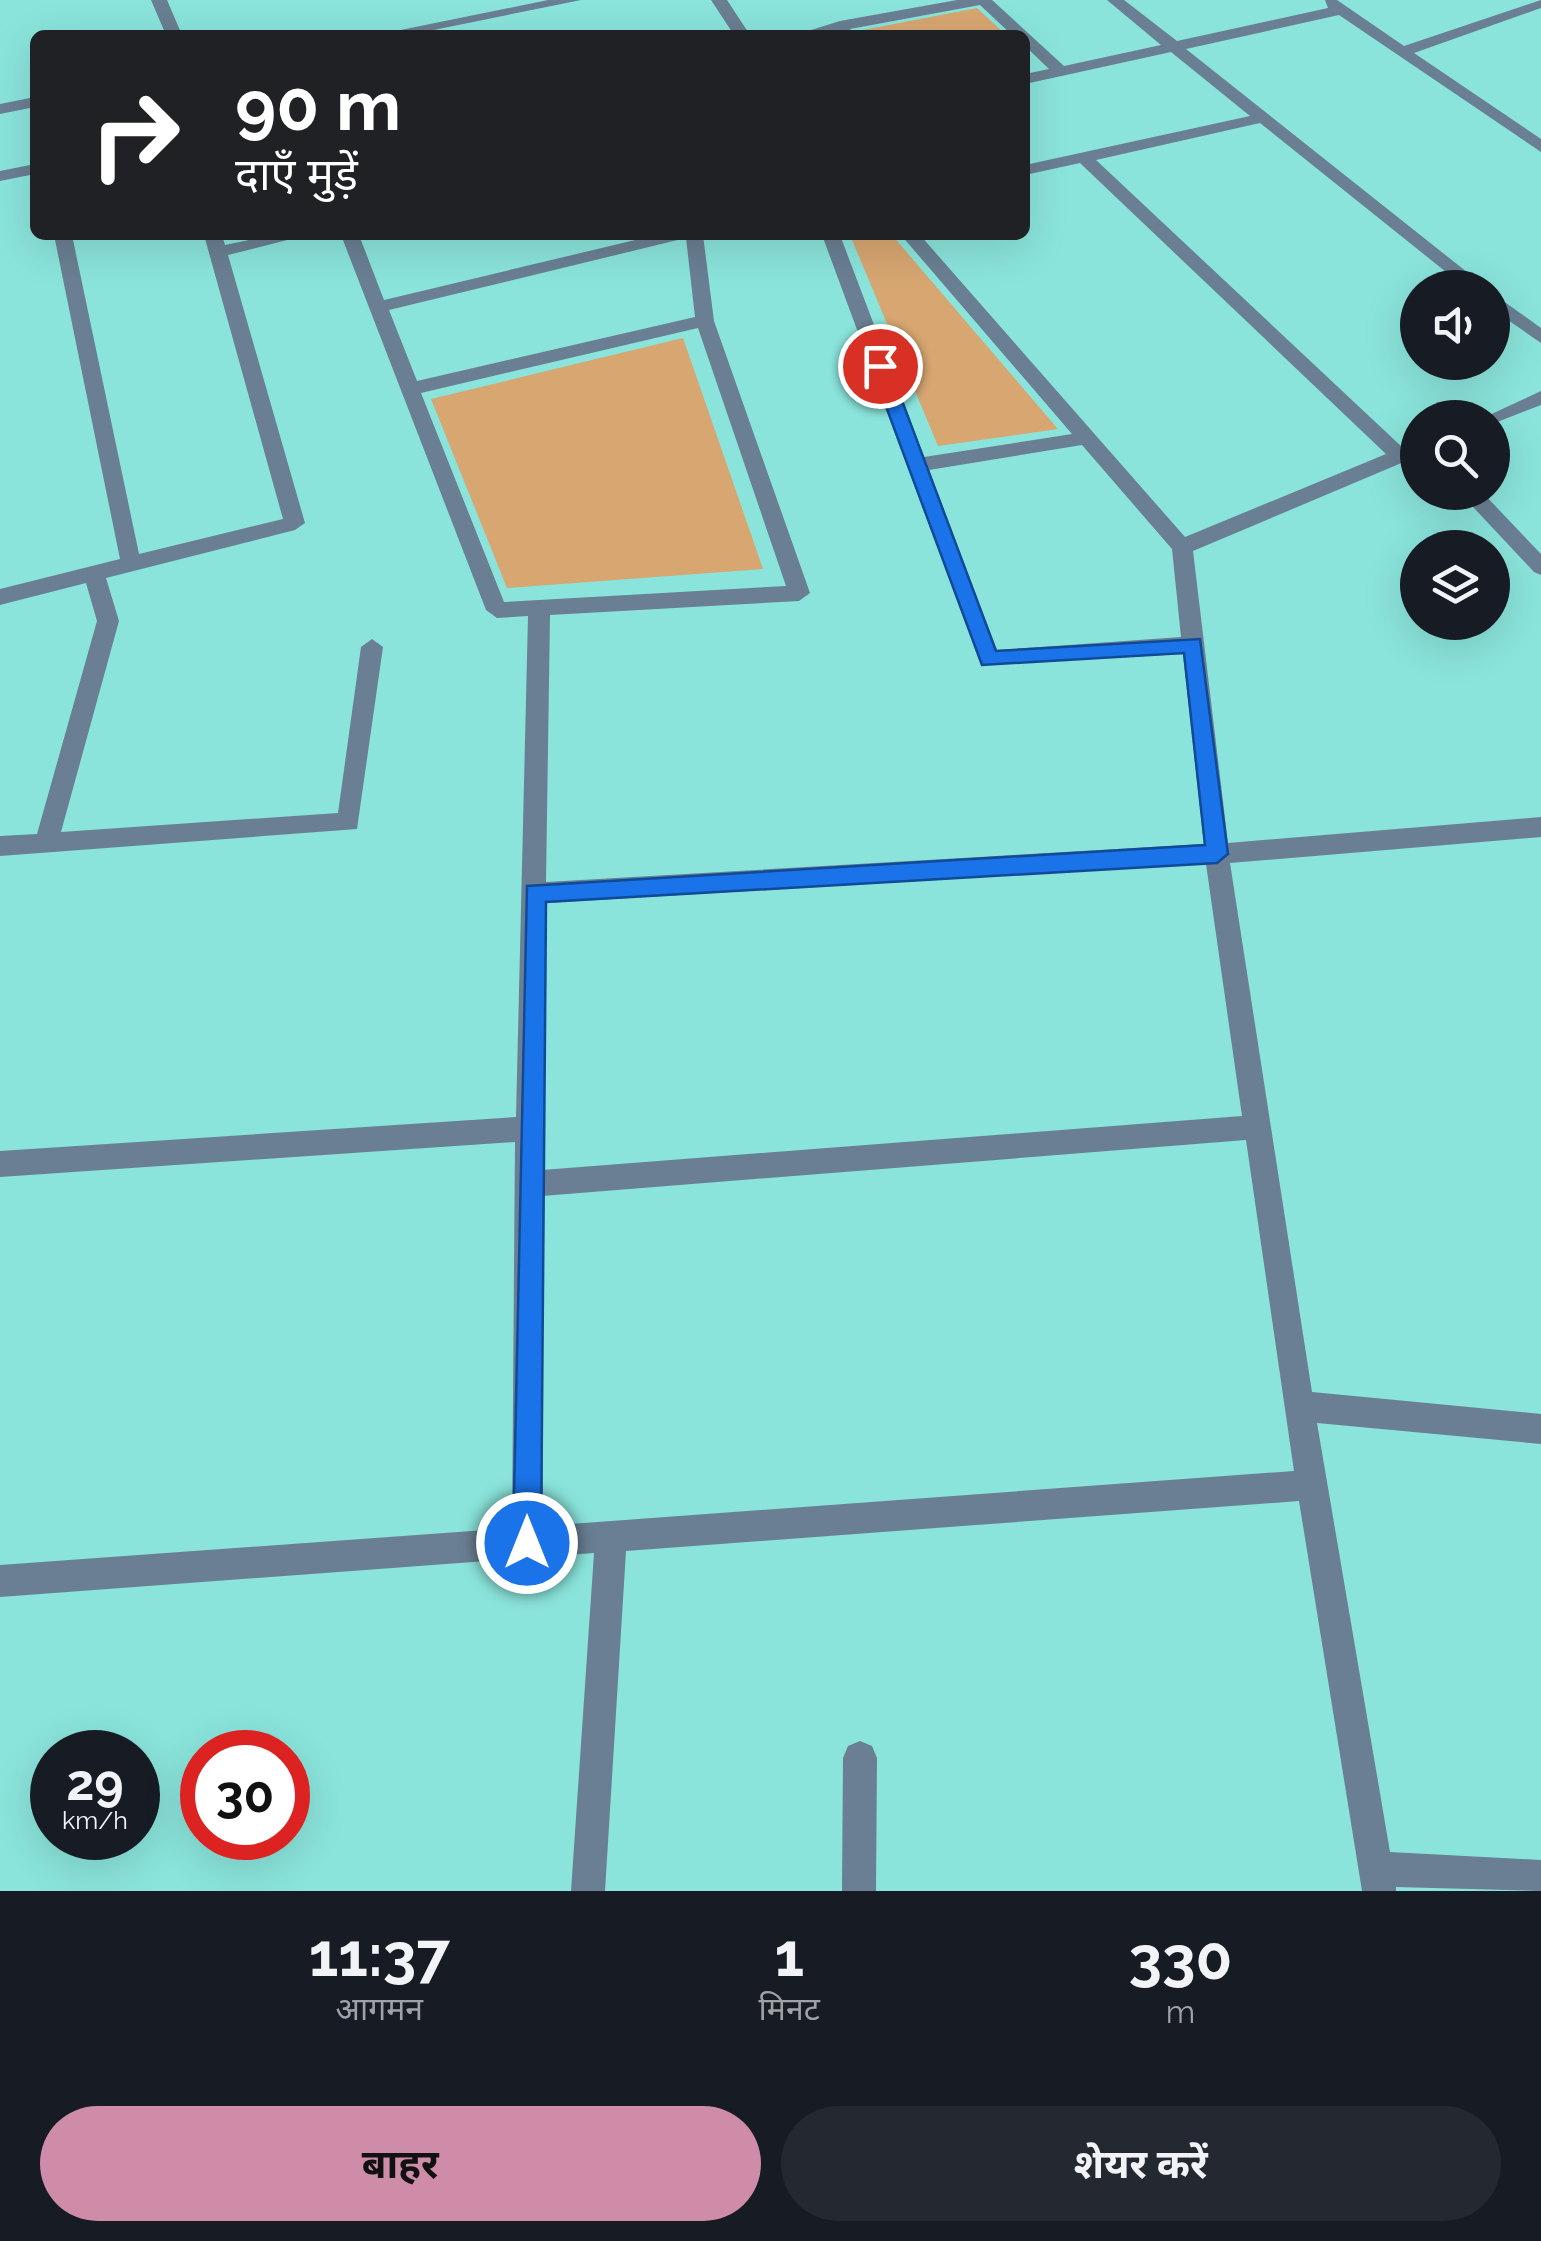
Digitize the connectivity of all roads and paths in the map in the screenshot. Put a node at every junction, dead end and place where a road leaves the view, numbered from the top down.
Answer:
1 (159, 0) edge
2 (573, 0) edge
3 (719, 0) edge
4 (982, 0) edge
5 (1115, 0) edge
6 (534, 4) edge
7 (1334, 5) edge
8 (1540, 5) edge
9 (172, 30) edge
10 (408, 30) edge
11 (739, 30) edge
12 (844, 30) edge
13 (1015, 30) edge
14 (1030, 43) edge
15 (1172, 46) junction
16 (1402, 52) junction
17 (1061, 71) junction
18 (1030, 77) edge
19 (30, 103) edge
20 (0, 109) edge
21 (1262, 118) junction
22 (1541, 147) edge
23 (1083, 158) junction
24 (1030, 169) edge
25 (30, 170) edge
26 (0, 176) edge
27 (65, 240) edge
28 (252, 240) edge
29 (352, 240) edge
30 (659, 240) edge
31 (695, 240) edge
32 (833, 240) edge
33 (914, 240) edge
34 (215, 244) edge
35 (1455, 270) edge
36 (378, 307) junction
37 (1510, 313) edge
38 (705, 321) junction
39 (1541, 337) edge
40 (410, 389) junction
41 (1541, 397) edge
42 (1510, 410) edge
43 (1086, 438) junction
44 (1400, 444) edge
45 (1400, 456) edge
46 (917, 465) junction
47 (1487, 510) edge
48 (1182, 546) junction
49 (131, 564) junction
50 (1541, 568) edge
51 (94, 574) junction
52 (0, 597) edge
53 (539, 608) junction
54 (1193, 644) junction
55 (372, 648) dead end
56 (1541, 828) edge
57 (46, 844) junction
58 (0, 846) edge
59 (1217, 854) junction
60 (534, 893) junction
61 (1258, 1127) junction
62 (528, 1129) junction
63 (0, 1164) edge
64 (529, 1184) junction
65 (1299, 1406) junction
66 (1541, 1429) edge
67 (1312, 1485) junction
68 (611, 1537) junction
69 (527, 1543) junction
70 (0, 1581) edge
71 (860, 1758) dead end
72 (1541, 1878) edge
73 (1377, 1880) edge
74 (588, 1891) edge
75 (858, 1891) edge

1 - 9 street
2 - 6 street
3 - 11 street
4 - 12 street
4 - 13 street
5 - 15 street
6 - 10 street
7 - 15 street
7 - 16 street
8 - 16 street
14 - 17 street
15 - 17 street
15 - 21 street
16 - 22 street
17 - 18 street
19 - 20 street
21 - 23 street
21 - 35 street
23 - 24 street
23 - 44 street
25 - 26 street
27 - 49 street
28 - 34 street
29 - 36 street
30 - 36 street
31 - 38 street
32 - 46 street
33 - 43 street
34 - 49 street
36 - 40 street
37 - 39 street
38 - 40 street
38 - 53 street
40 - 53 street
41 - 42 street
43 - 46 street
43 - 48 street
45 - 48 street
46 - 54 street
47 - 50 street
48 - 54 street
49 - 51 street
51 - 52 street
51 - 57 street
53 - 60 street
54 - 59 street
55 - 57 street
56 - 59 street
57 - 58 street
59 - 60 street
59 - 61 street
60 - 62 street
61 - 64 street
61 - 65 street
62 - 63 street
62 - 64 street
64 - 69 street
65 - 66 street
65 - 67 street
67 - 68 street
67 - 73 street
68 - 69 street
68 - 74 street
69 - 70 street
71 - 75 street
72 - 73 street

